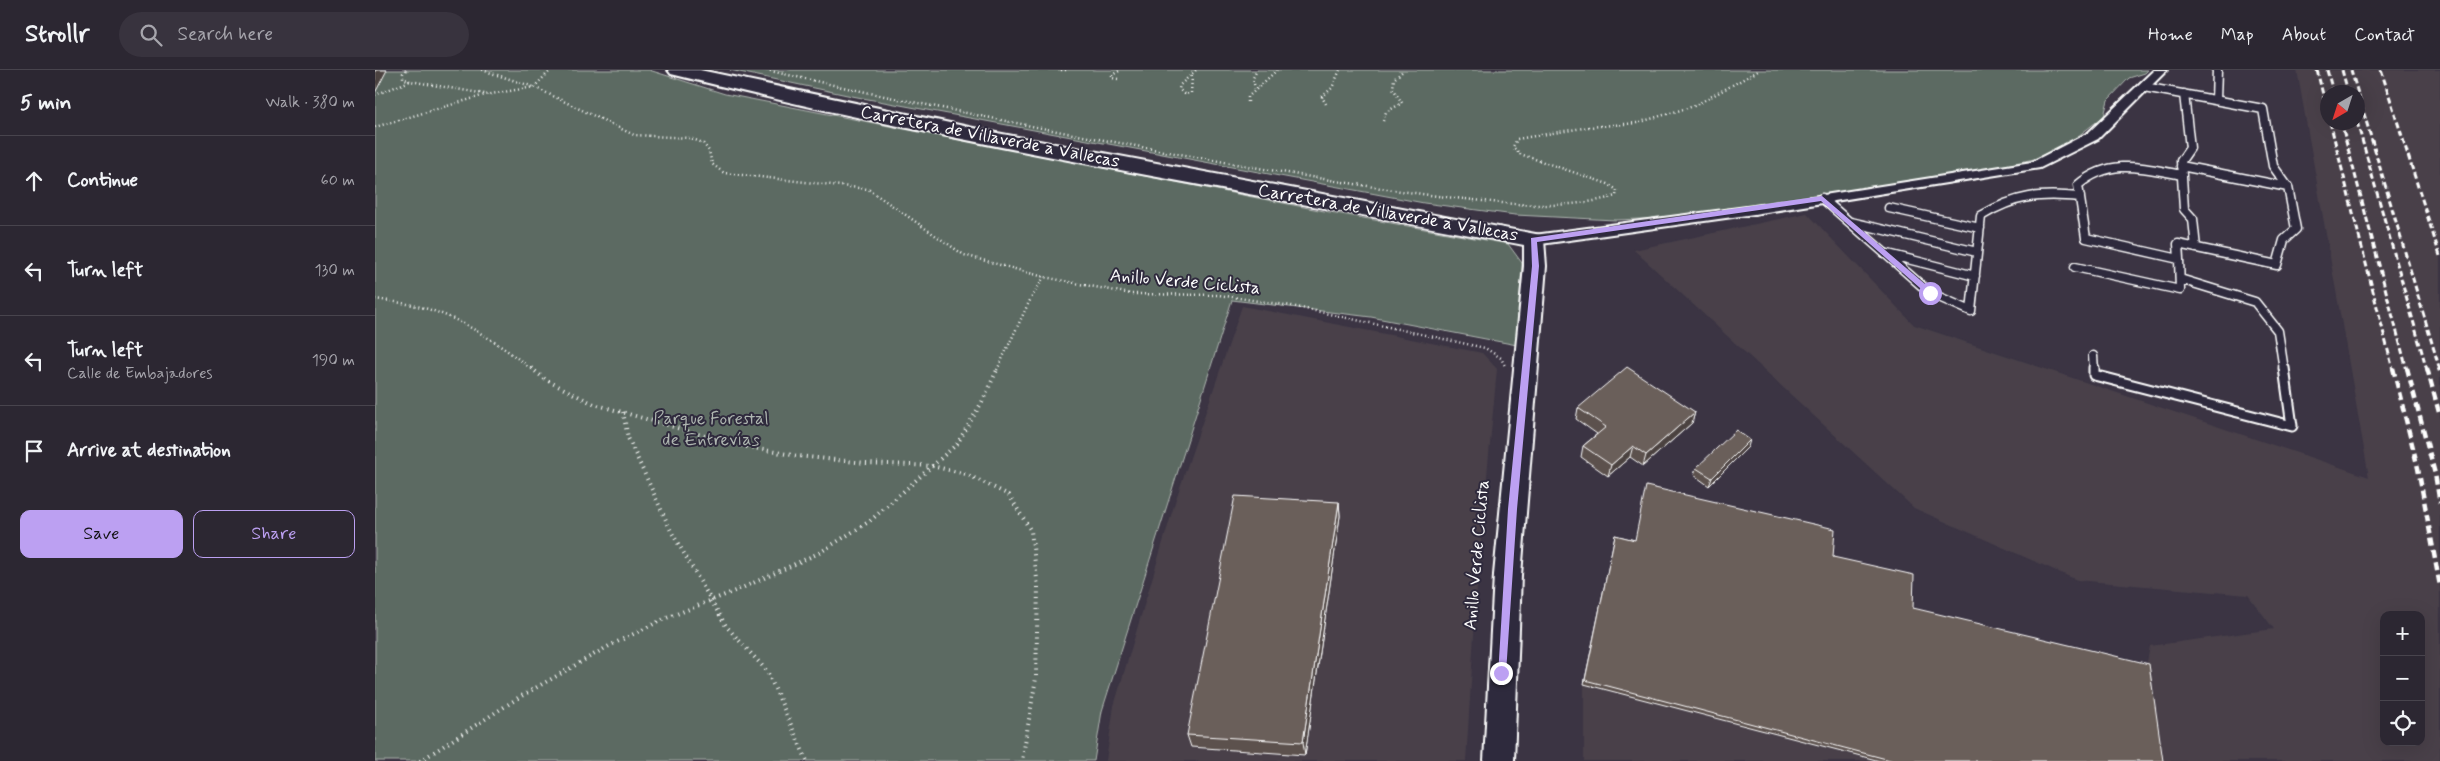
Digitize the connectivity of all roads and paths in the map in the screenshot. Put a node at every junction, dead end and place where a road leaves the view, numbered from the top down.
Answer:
1 (406, 70) edge
2 (482, 70) edge
3 (551, 70) edge
4 (677, 70) edge
5 (765, 70) edge
6 (1061, 70) edge
7 (1067, 70) edge
8 (1121, 70) edge
9 (1195, 70) edge
10 (1257, 70) edge
11 (1277, 70) edge
12 (1340, 70) edge
13 (1404, 70) edge
14 (1760, 70) edge
15 (2161, 70) edge
16 (2217, 70) edge
17 (1192, 76) junction
18 (1118, 79) dead end
19 (410, 81) junction
20 (534, 87) junction
21 (2144, 87) junction
22 (1255, 90) junction
23 (485, 94) junction
24 (2184, 94) junction
25 (375, 95) edge
26 (2216, 100) junction
27 (1248, 102) dead end
28 (1326, 104) dead end
29 (1383, 121) dead end
30 (375, 127) edge
31 (2181, 166) junction
32 (2182, 175) junction
33 (2288, 187) junction
34 (2080, 197) junction
35 (1822, 198) junction
36 (1889, 208) dead end
37 (1848, 221) junction
38 (1980, 228) junction
39 (1534, 240) junction
40 (2196, 248) junction
41 (1977, 252) junction
42 (1885, 254) junction
43 (2179, 259) junction
44 (2075, 267) dead end
45 (1975, 276) junction
46 (1044, 277) junction
47 (2180, 279) junction
48 (375, 299) edge
49 (2093, 356) dead end
50 (1508, 373) dead end
51 (623, 412) junction
52 (932, 466) junction
53 (710, 601) junction
54 (419, 761) edge
55 (807, 761) edge
56 (1022, 761) edge
57 (1499, 761) edge

1 - 19 path
2 - 20 path, Anillo Verde Ciclista
3 - 20 path
4 - 39 main road, Carretera de Villaverde a Vallecas
5 - 14 path
6 - 7 path
8 - 18 path
9 - 17 path
10 - 22 path
11 - 22 path
12 - 28 path
13 - 29 path
15 - 21 street, Carretera de Villaverde a Vallecas
16 - 26 lane
17 - 17 path
19 - 23 path
19 - 25 path
20 - 23 path
20 - 46 path, Anillo Verde Ciclista
21 - 24 lane
21 - 35 street, Carretera de Villaverde a Vallecas
22 - 27 path
23 - 30 path
24 - 26 lane
24 - 31 lane
26 - 33 lane
31 - 32 lane
31 - 33 lane
32 - 34 lane
32 - 40 lane
33 - 40 lane
34 - 38 lane
34 - 43 lane
35 - 37 lane
35 - 39 street, Carretera de Villaverde a Vallecas
36 - 38 lane
37 - 41 lane
37 - 42 lane
38 - 41 lane
39 - 57 main road
40 - 43 lane
41 - 45 lane
42 - 45 lane
42 - 45 lane
43 - 47 lane
44 - 47 lane
46 - 50 path, Anillo Verde Ciclista
46 - 52 path
47 - 49 lane
48 - 51 path
51 - 52 path
51 - 53 path
52 - 53 path
52 - 56 path
53 - 54 path
53 - 55 path

